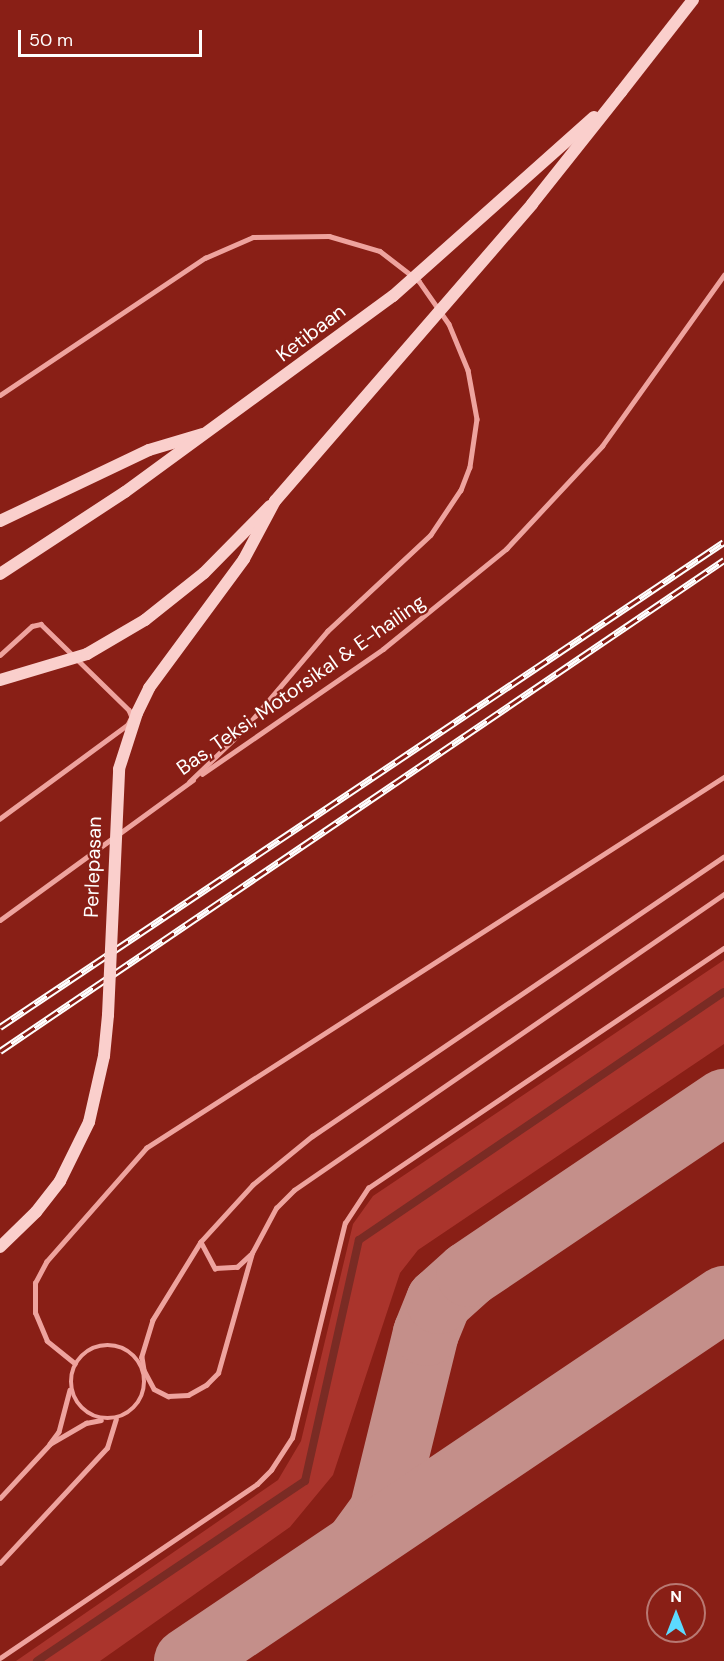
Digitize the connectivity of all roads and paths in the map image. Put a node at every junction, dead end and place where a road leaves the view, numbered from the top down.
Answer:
1 (693, 0) edge
2 (621, 92) junction
3 (724, 275) edge
4 (0, 395) edge
5 (210, 432) junction
6 (275, 501) junction
7 (0, 522) edge
8 (0, 574) edge
9 (0, 654) edge
10 (0, 680) edge
11 (724, 777) edge
12 (190, 782) junction
13 (0, 819) edge
14 (723, 857) edge
15 (724, 894) edge
16 (0, 920) edge
17 (724, 948) edge
18 (201, 1242) junction
19 (0, 1247) edge
20 (252, 1253) junction
21 (75, 1364) junction
22 (144, 1370) junction
23 (70, 1388) junction
24 (104, 1419) junction
25 (116, 1419) junction
26 (50, 1444) junction
27 (0, 1498) edge
28 (0, 1563) edge
29 (0, 1658) edge

1 - 2 main road
2 - 5 main road, Ketibaan, bridge
2 - 6 main road, bridge
3 - 12 lane, Bas, Teksi, Motorsikal & E-hailing
4 - 12 lane
5 - 7 main road, bridge
5 - 8 main road, Ketibaan, bridge
6 - 10 main road, bridge
6 - 19 main road, Perlepasan, bridge
9 - 13 lane
11 - 21 lane
12 - 16 lane, Bas, Teksi, Motorsikal & E-hailing
14 - 18 lane
15 - 20 lane
17 - 29 lane
18 - 20 lane
18 - 22 lane
20 - 22 lane
21 - 22 lane
21 - 23 lane
22 - 25 lane
23 - 24 lane
23 - 26 lane
24 - 25 lane
24 - 26 lane
25 - 28 lane
26 - 27 lane

